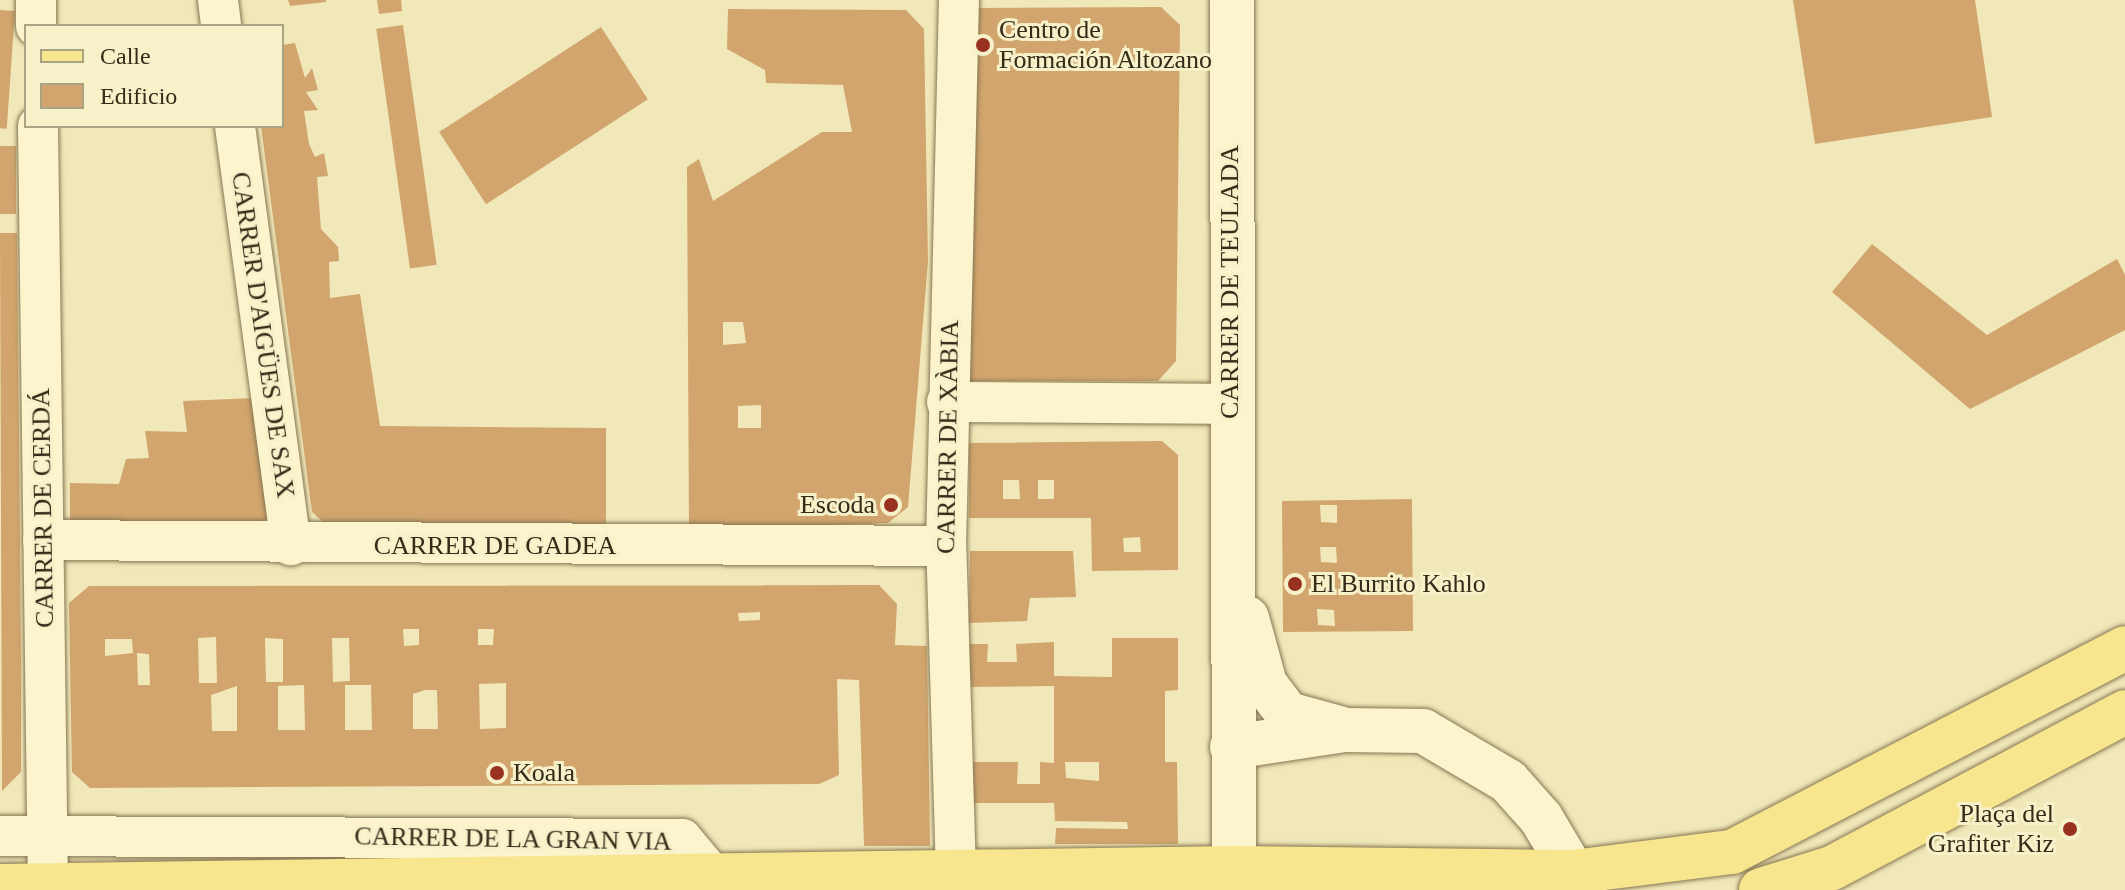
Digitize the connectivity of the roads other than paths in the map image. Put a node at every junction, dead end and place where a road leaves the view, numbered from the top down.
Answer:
1 (36, 0) edge
2 (218, 0) edge
3 (959, 0) edge
4 (1232, 0) edge
5 (36, 24) edge
6 (221, 24) edge
7 (38, 128) edge
8 (235, 128) edge
9 (947, 402) junction
10 (1229, 404) junction
11 (43, 540) junction
12 (291, 545) junction
13 (946, 546) junction
14 (1231, 563) junction
15 (2125, 648) edge
16 (2125, 712) edge
17 (1345, 730) junction
18 (1232, 747) junction
19 (46, 835) junction
20 (0, 836) edge
21 (956, 874) junction
22 (1234, 879) edge
23 (1838, 879) edge
24 (1574, 881) edge
25 (724, 885) edge
26 (0, 886) edge
27 (48, 888) edge
28 (1761, 890) edge

1 - 5 street
2 - 6 street
3 - 9 street, CARRER DE XÀBIA
4 - 10 street, CARRER DE TEULADA
7 - 11 street, CARRER DE CERDÁ
8 - 12 street, CARRER D'AIGÜES DE SAX
9 - 10 street
9 - 13 street, CARRER DE XÀBIA
10 - 14 street, CARRER DE TEULADA
11 - 12 street, CARRER DE GADEA
11 - 19 street, CARRER DE CERDÁ
12 - 13 street, CARRER DE GADEA
13 - 21 street, CARRER DE XÀBIA
14 - 17 street, CARRER DE TEULADA
14 - 18 street, CARRER DE TEULADA
15 - 24 main road
16 - 23 main road
17 - 18 street, CARRER DE TEULADA
17 - 24 street, CARRER DE TEULADA
18 - 22 street, CARRER DE TEULADA
19 - 20 street, CARRER DE LA GRAN VIA
19 - 25 street, CARRER DE LA GRAN VIA
19 - 27 street, CARRER DE CERDÁ
21 - 22 main road
21 - 25 main road
22 - 24 main road
23 - 28 main road
25 - 27 main road, CARRER DE LA GRAN VIA
26 - 27 main road, CARRER DE LA GRAN VIA

